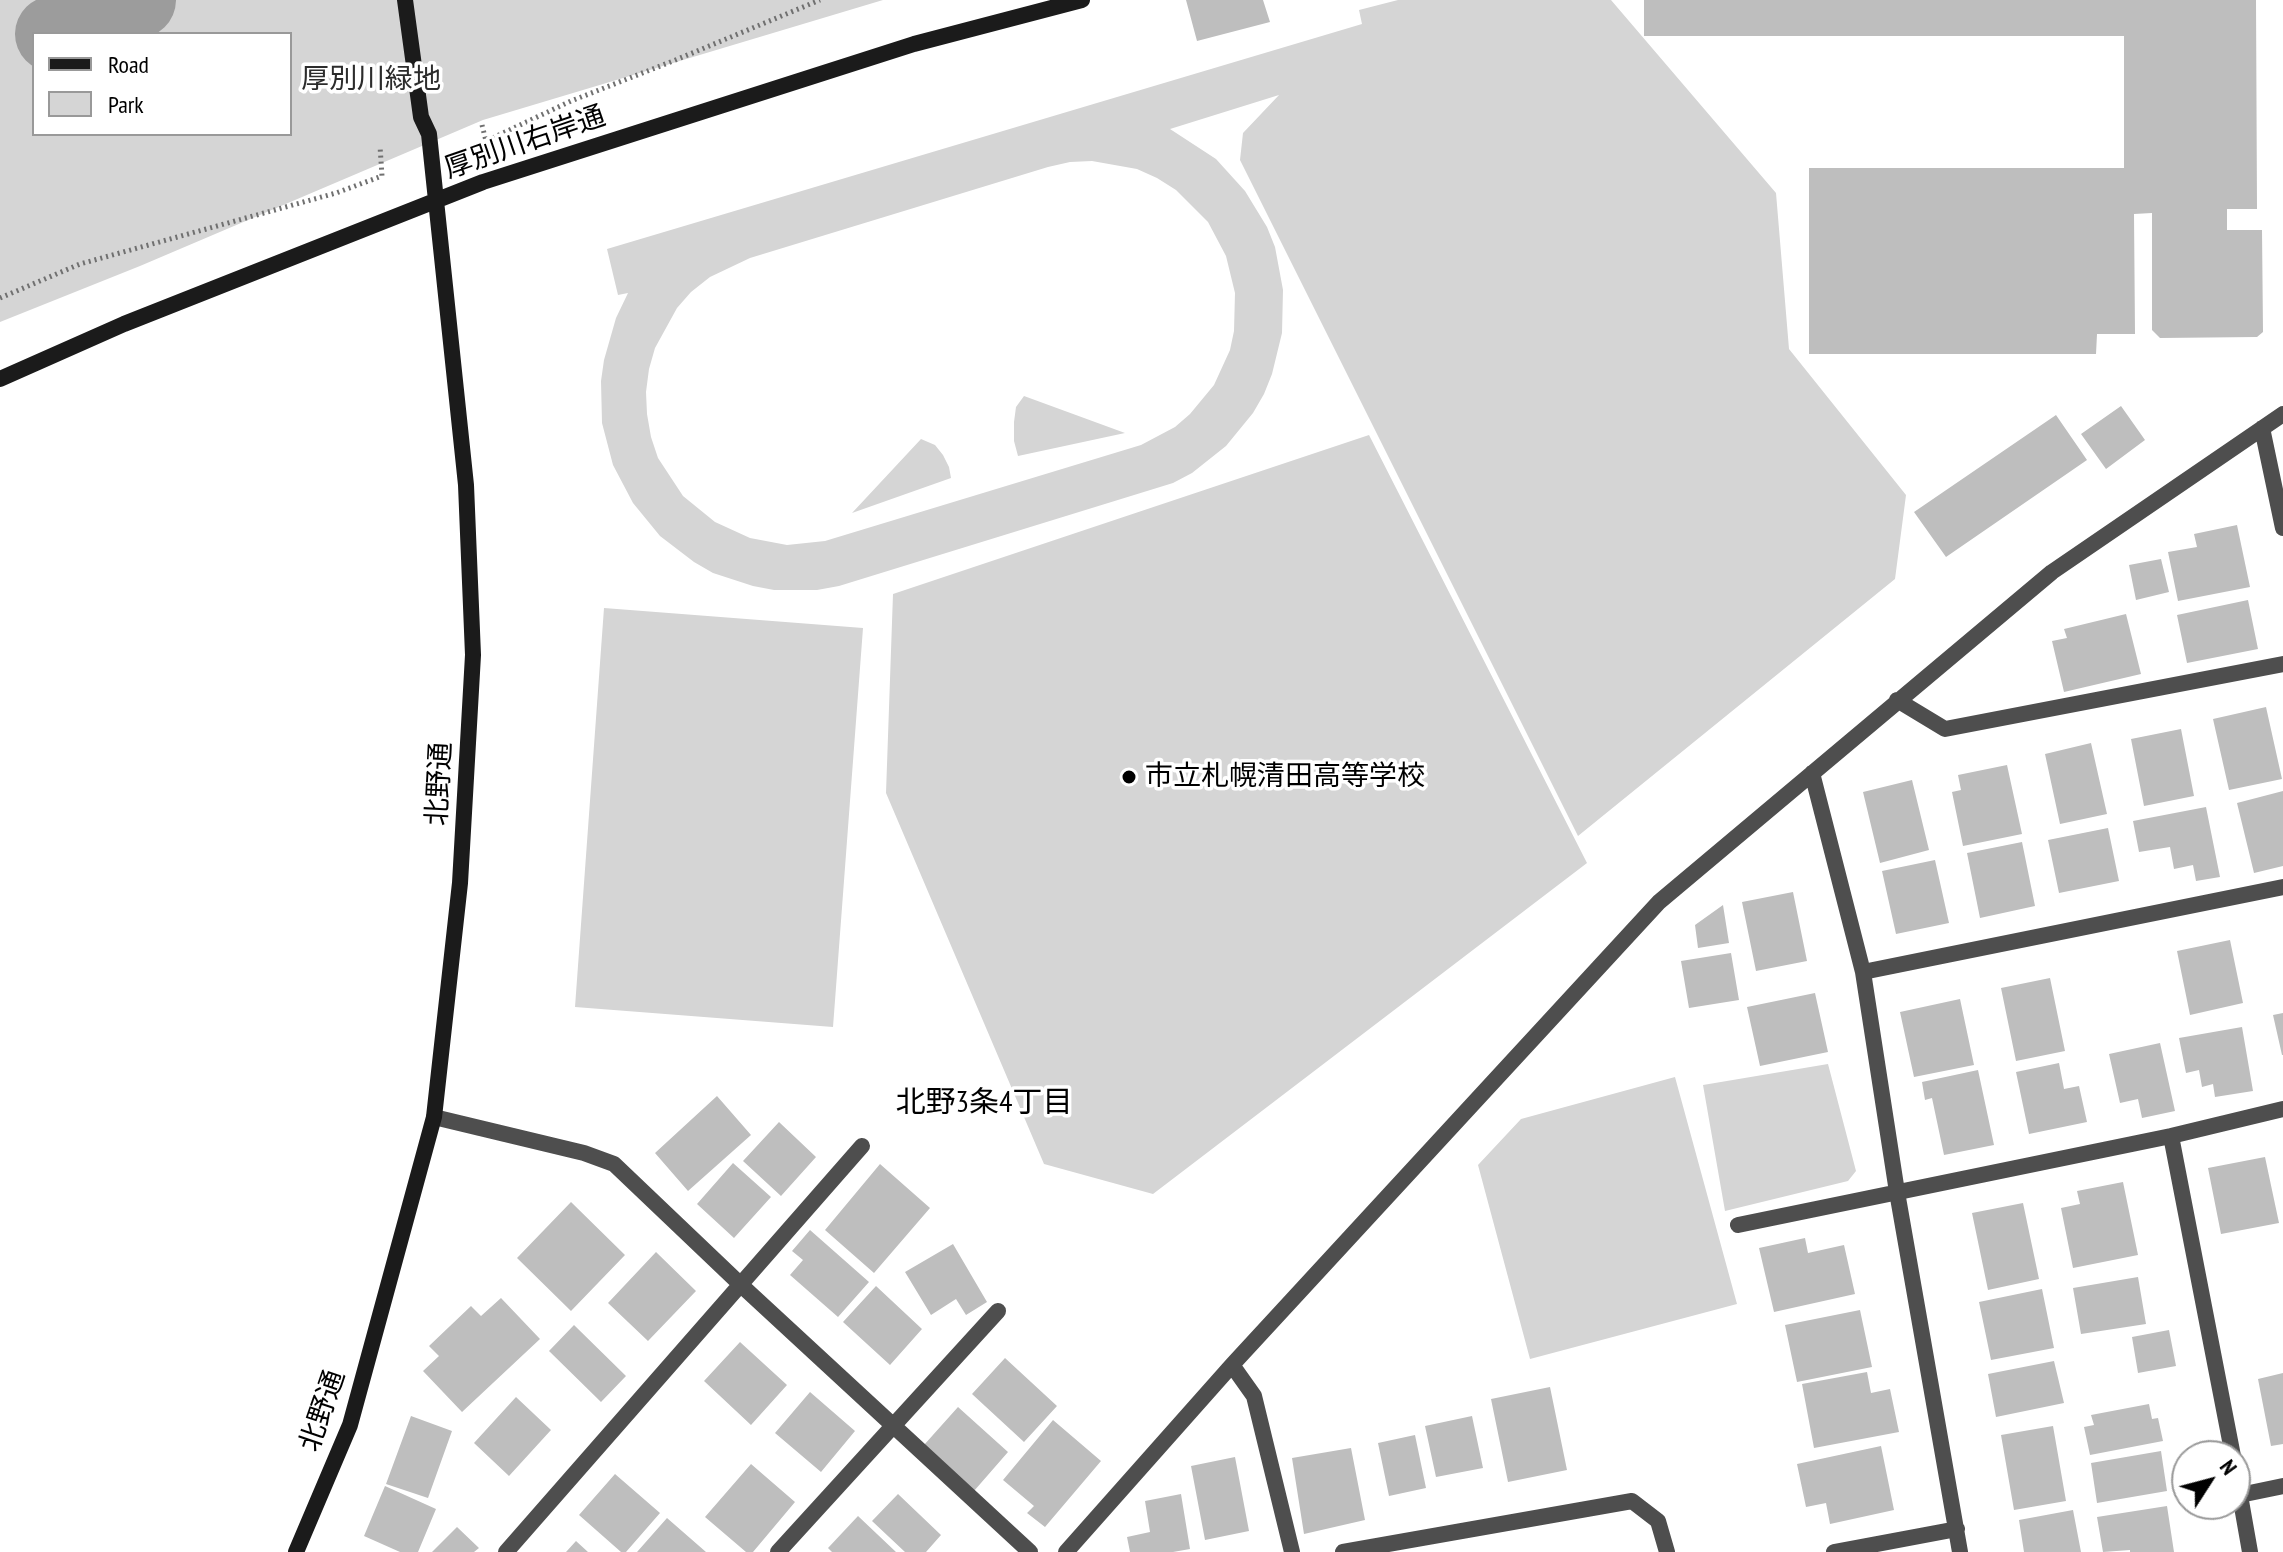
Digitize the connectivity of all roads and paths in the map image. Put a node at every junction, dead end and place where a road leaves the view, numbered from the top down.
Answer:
1 (405, 0) edge
2 (820, 0) edge
3 (1082, 0) edge
4 (482, 125) dead end
5 (380, 146) dead end
6 (437, 200) junction
7 (0, 298) edge
8 (0, 379) edge
9 (2283, 414) edge
10 (2262, 428) junction
11 (2283, 528) edge
12 (2283, 664) edge
13 (1897, 700) junction
14 (1812, 773) junction
15 (2283, 887) edge
16 (1863, 972) junction
17 (2283, 1109) edge
18 (434, 1117) junction
19 (2171, 1136) junction
20 (862, 1146) dead end
21 (1897, 1192) junction
22 (1738, 1225) dead end
23 (741, 1285) junction
24 (998, 1311) dead end
25 (1232, 1365) junction
26 (892, 1426) junction
27 (2230, 1440) edge
28 (2283, 1486) edge
29 (2251, 1493) edge
30 (2244, 1520) edge
31 (1957, 1529) junction
32 (296, 1552) edge
33 (506, 1552) edge
34 (778, 1552) edge
35 (1030, 1552) edge
36 (1066, 1552) edge
37 (1292, 1552) edge
38 (1343, 1552) edge
39 (1667, 1552) edge
40 (1834, 1552) edge
41 (1960, 1552) edge
42 (2250, 1552) edge

1 - 6 street, 北野通
2 - 4 path
3 - 6 street, 厚別川右岸通
5 - 7 path
6 - 8 street, 厚別川右岸通
6 - 18 street, 北野通
9 - 10 street
10 - 11 street
10 - 13 street
12 - 13 street
13 - 14 street
14 - 16 street
14 - 25 street
15 - 16 street
16 - 21 street
17 - 19 street
18 - 23 street
18 - 32 street, 北野通
19 - 21 street
19 - 27 street
20 - 23 street
21 - 22 street
21 - 31 street
23 - 26 street
23 - 33 street
24 - 26 street
25 - 36 street
25 - 37 street
26 - 34 street
26 - 35 street
28 - 29 street
30 - 42 street
31 - 40 street
31 - 41 street
38 - 39 street

